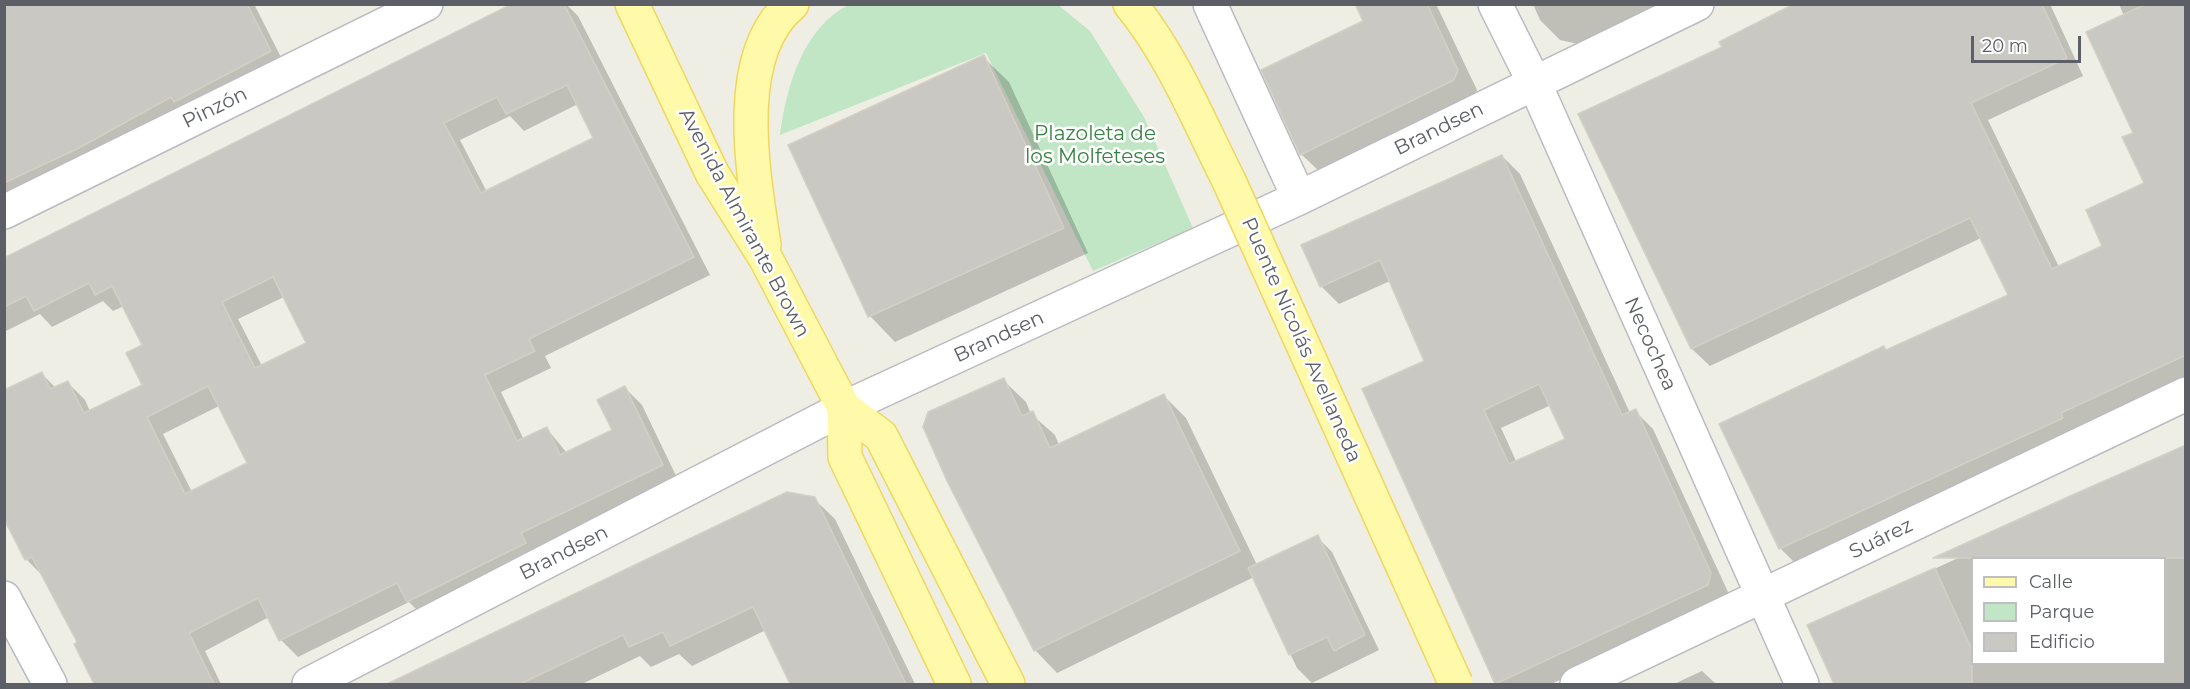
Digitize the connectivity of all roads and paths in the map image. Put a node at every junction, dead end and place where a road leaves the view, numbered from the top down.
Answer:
1 (426, 4) edge
2 (632, 4) edge
3 (792, 4) edge
4 (1130, 4) edge
5 (1210, 4) edge
6 (1495, 4) edge
7 (1697, 4) edge
8 (1534, 82) junction
9 (1299, 198) junction
10 (4, 212) edge
11 (766, 259) junction
12 (2186, 394) edge
13 (844, 408) junction
14 (1761, 597) junction
15 (4, 598) edge
16 (50, 684) edge
17 (309, 684) edge
18 (954, 684) edge
19 (1008, 684) edge
20 (1456, 684) edge
21 (1577, 684) edge
22 (1802, 684) edge

1 - 10 street, Pinzón
2 - 11 main road, Avenida Almirante Brown
3 - 11 main road
4 - 20 main road, Puente Nicolás Avellaneda, bridge
5 - 9 street
6 - 8 street, Necochea
7 - 8 street, Brandsen
8 - 9 street, Brandsen
8 - 14 street, Necochea
9 - 13 street, Brandsen
11 - 13 main road, Avenida Almirante Brown
12 - 14 street, Suárez
13 - 17 street, Brandsen
13 - 18 main road, Avenida Almirante Brown
13 - 19 main road, Avenida Almirante Brown
14 - 21 street, Suárez
14 - 22 street, Necochea
15 - 16 street

